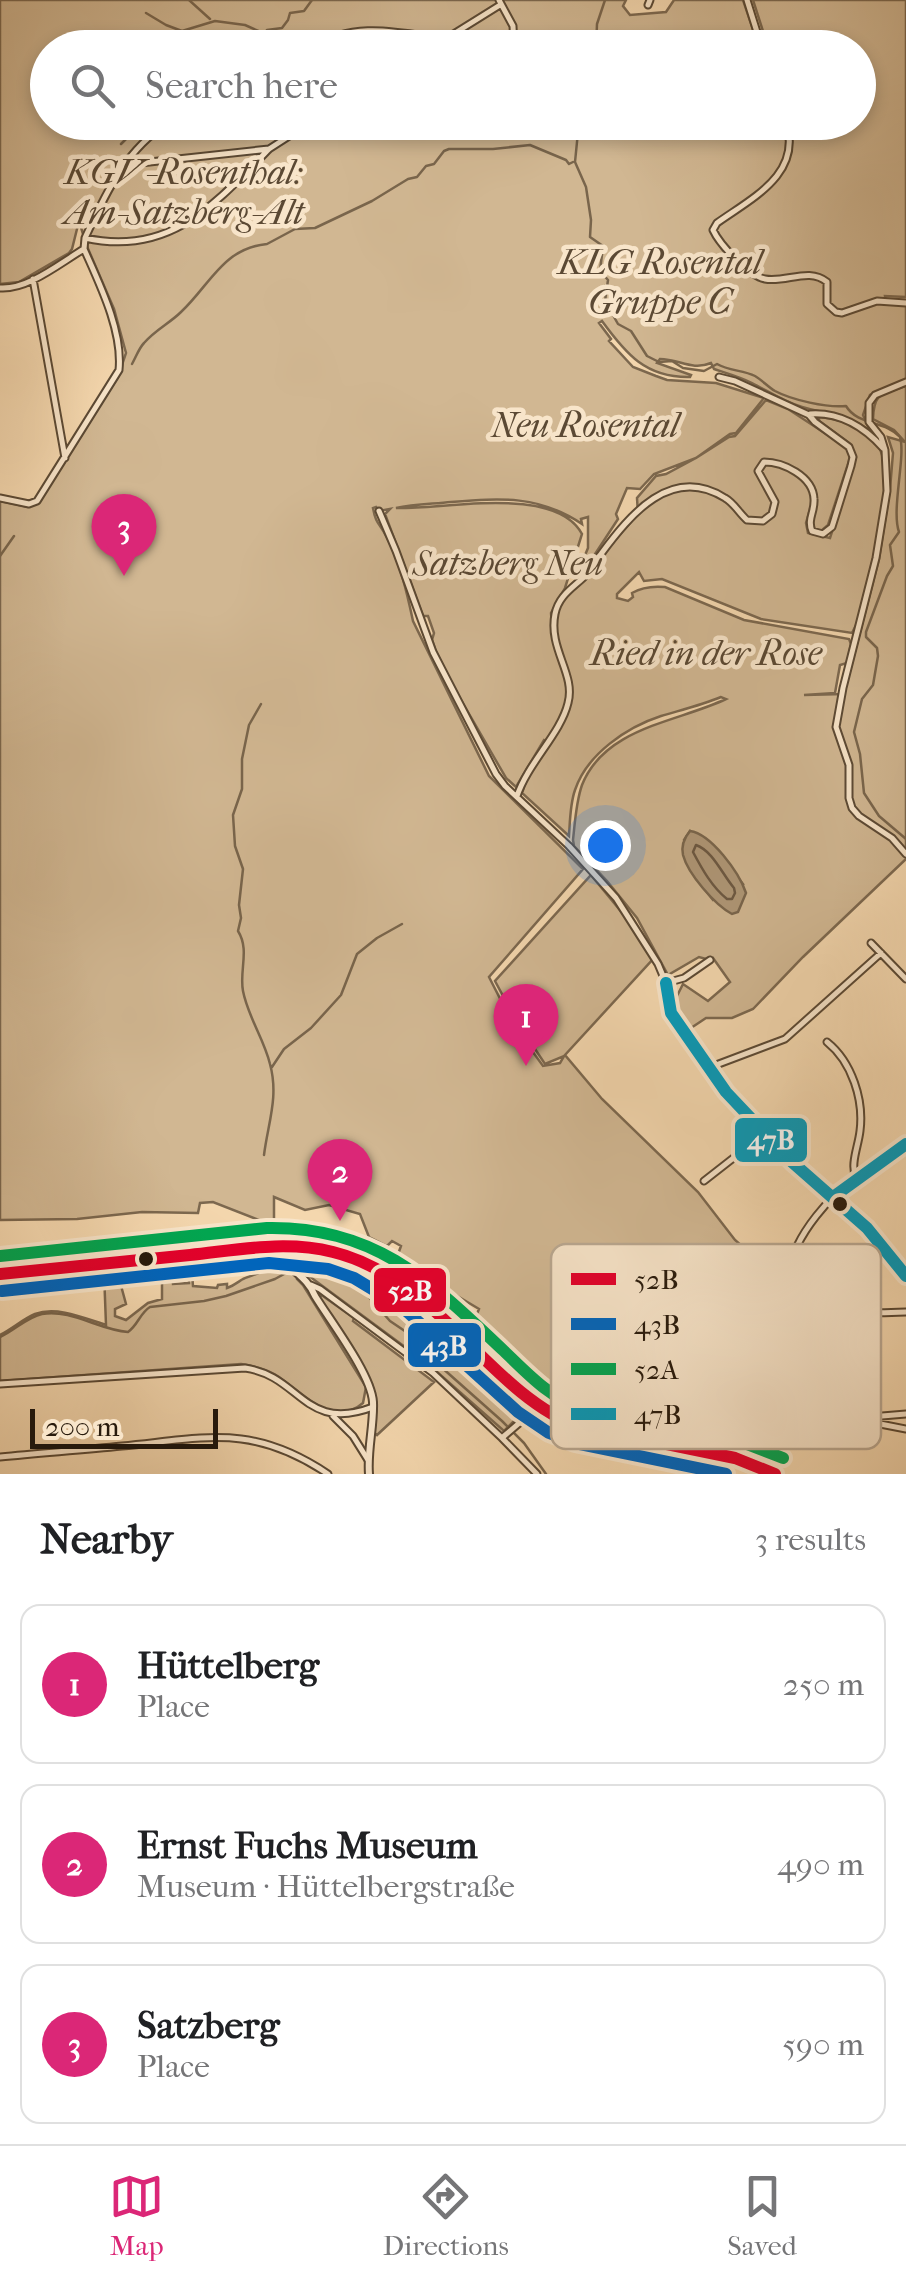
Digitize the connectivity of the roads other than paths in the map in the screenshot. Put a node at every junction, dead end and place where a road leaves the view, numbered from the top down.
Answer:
1 (746, 0) edge
2 (500, 2) edge
3 (458, 30) edge
4 (513, 30) edge
5 (756, 30) edge
6 (146, 140) edge
7 (282, 140) edge
8 (790, 140) edge
9 (269, 148) junction
10 (122, 165) junction
11 (85, 238) junction
12 (84, 249) junction
13 (33, 278) junction
14 (0, 288) edge
15 (906, 303) edge
16 (719, 377) dead end
17 (906, 382) edge
18 (809, 415) junction
19 (885, 450) junction
20 (65, 458) junction
21 (0, 498) edge
22 (379, 512) dead end
23 (517, 796) junction
24 (906, 854) edge
25 (872, 943) dead end
26 (881, 953) junction
27 (710, 960) dead end
28 (906, 979) edge
29 (666, 982) junction
30 (828, 1042) dead end
31 (708, 1068) junction
32 (760, 1130) junction
33 (906, 1144) edge
34 (856, 1180) junction
35 (704, 1181) dead end
36 (833, 1198) junction
37 (797, 1244) edge
38 (880, 1244) edge
39 (881, 1245) edge
40 (278, 1247) junction
41 (0, 1274) edge
42 (906, 1276) edge
43 (311, 1286) junction
44 (881, 1312) edge
45 (906, 1312) edge
46 (0, 1384) edge
47 (538, 1406) junction
48 (373, 1407) junction
49 (331, 1414) junction
50 (906, 1414) edge
51 (551, 1415) edge
52 (881, 1416) edge
53 (881, 1424) edge
54 (906, 1429) edge
55 (505, 1435) junction
56 (688, 1449) edge
57 (771, 1449) edge
58 (768, 1450) junction
59 (0, 1457) edge
60 (368, 1460) junction
61 (748, 1462) junction
62 (758, 1466) junction
63 (328, 1474) edge
64 (369, 1474) edge
65 (536, 1474) edge
66 (775, 1474) edge

1 - 5 street
2 - 3 street
2 - 4 street
6 - 10 street
7 - 9 street
8 - 15 street
9 - 10 street
9 - 11 street
10 - 11 street
11 - 12 street
12 - 13 street
12 - 20 street
13 - 14 street
13 - 20 street
16 - 18 street
17 - 19 street
18 - 19 street
18 - 23 street
19 - 24 street
20 - 21 street
22 - 23 street
23 - 29 street
25 - 26 street
26 - 28 street
26 - 31 street
27 - 29 street
29 - 31 street
30 - 34 street
31 - 32 street
32 - 35 street
32 - 36 street
33 - 34 street
34 - 36 street
36 - 37 street
36 - 38 street
39 - 42 street
40 - 41 main road
40 - 43 main road
40 - 47 main road
43 - 48 main road
43 - 55 street
44 - 45 street
46 - 49 street
47 - 51 main road
47 - 55 street
48 - 49 street
48 - 60 main road
49 - 60 street
50 - 52 street
53 - 54 street
55 - 65 street
56 - 61 main road
57 - 58 street
58 - 61 street
58 - 62 street
59 - 63 street
60 - 64 main road
61 - 62 main road
62 - 66 main road

